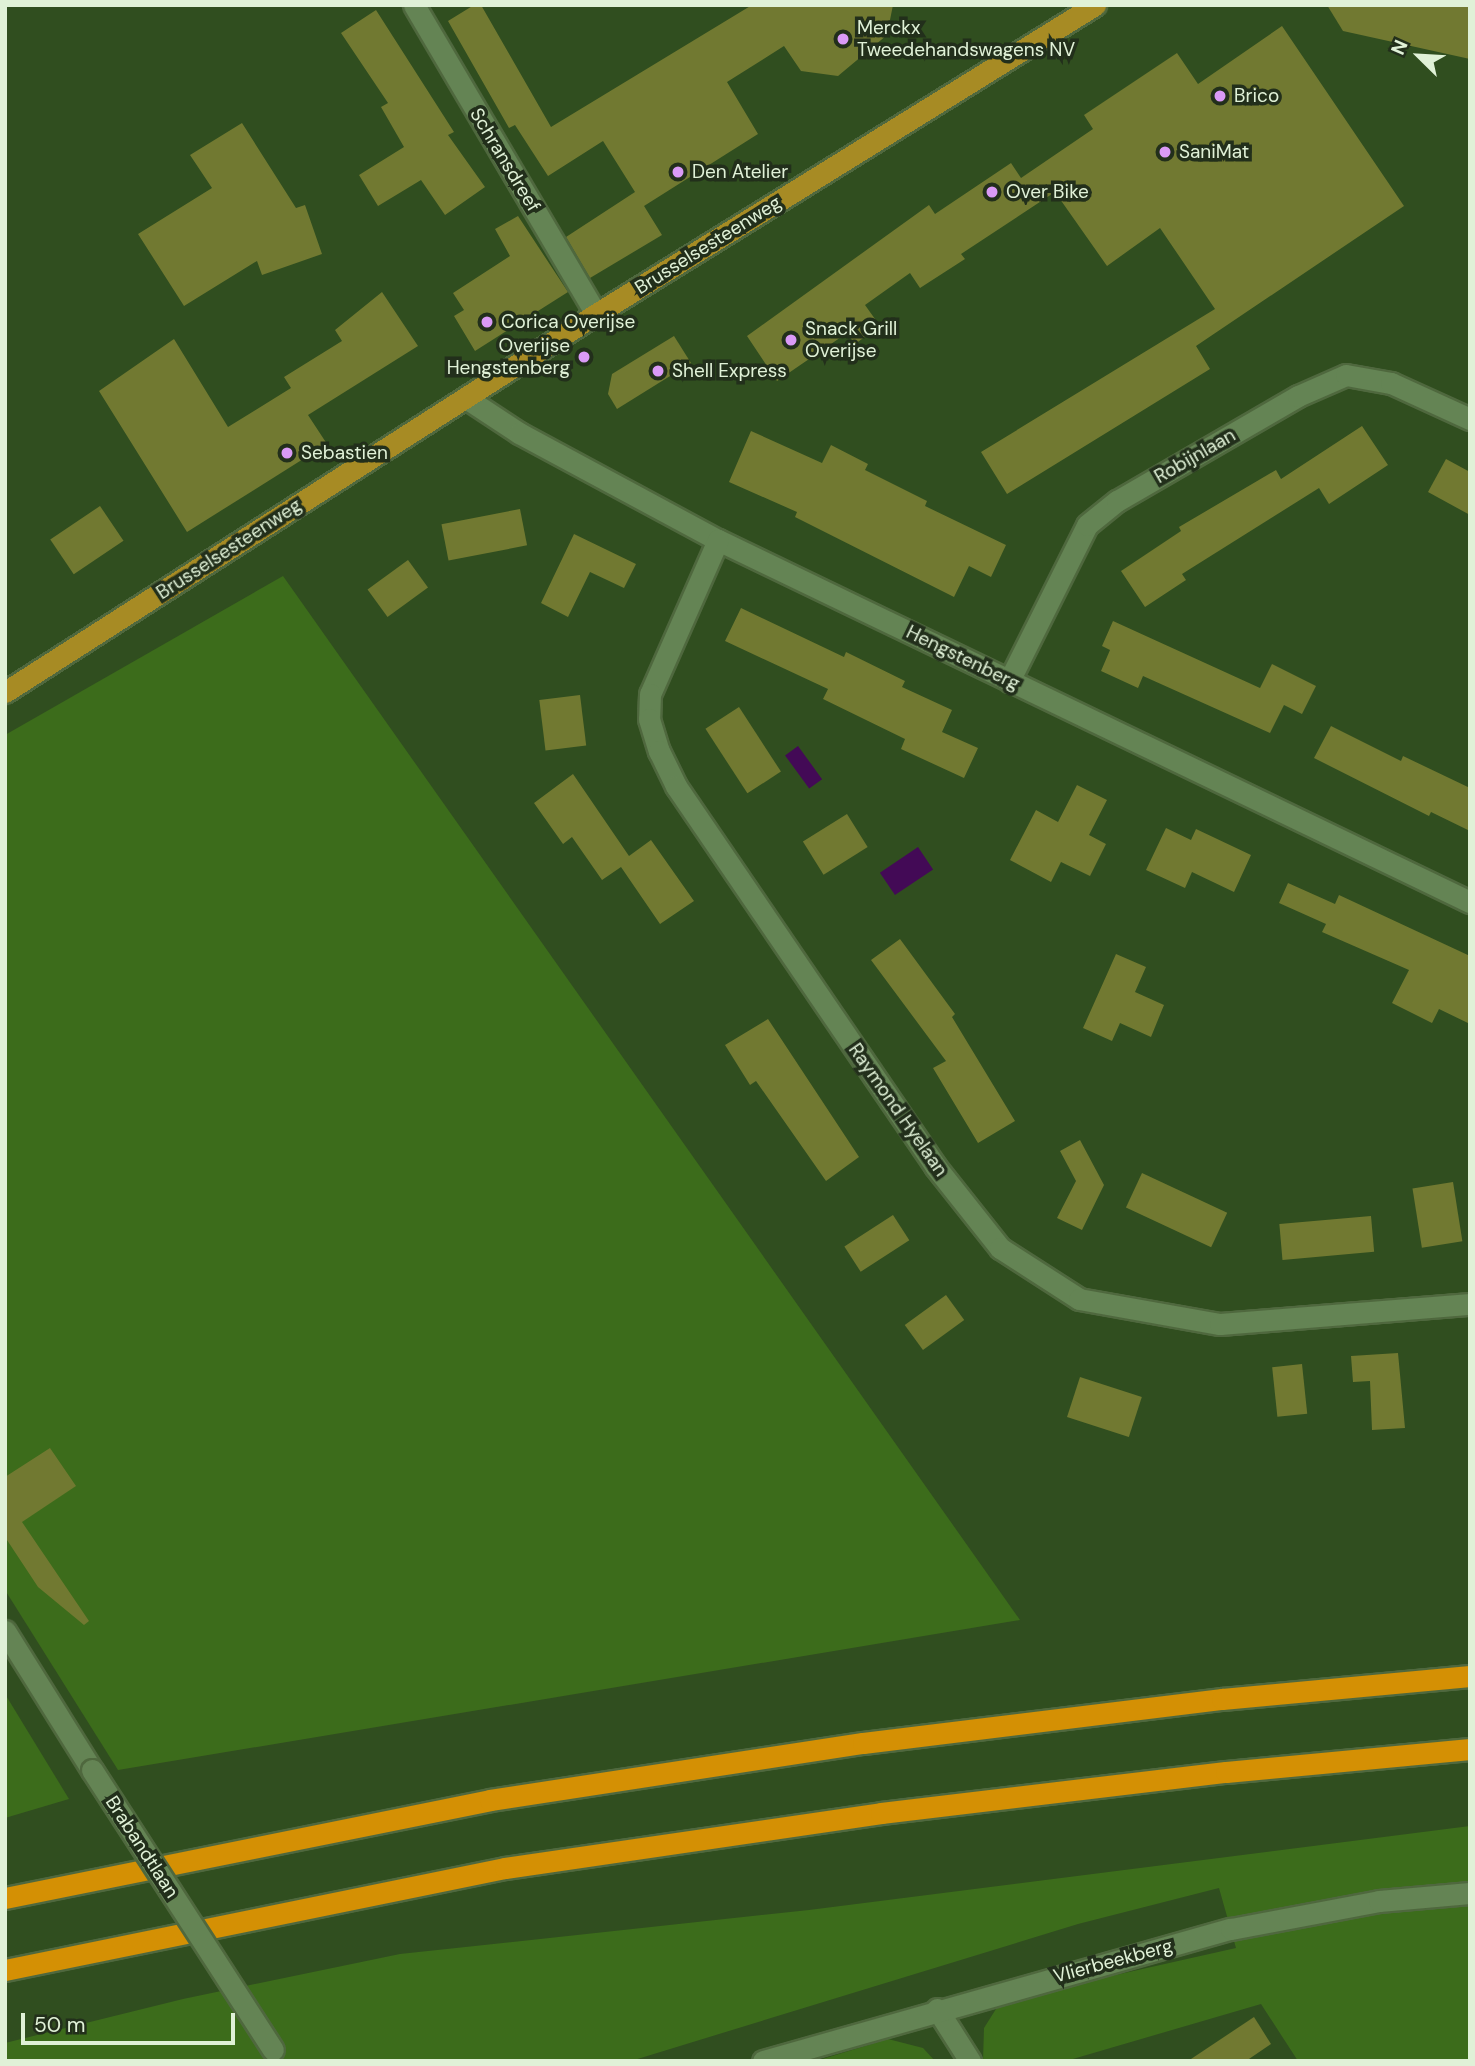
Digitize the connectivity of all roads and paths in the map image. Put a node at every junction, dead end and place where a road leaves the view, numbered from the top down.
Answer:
1 (414, 5) edge
2 (1095, 5) edge
3 (596, 314) junction
4 (466, 398) junction
5 (1470, 419) edge
6 (718, 540) junction
7 (1009, 681) junction
8 (5, 692) edge
9 (1470, 902) edge
10 (1470, 1304) edge
11 (5, 1631) edge
12 (1470, 1676) edge
13 (1470, 1749) edge
14 (1470, 1893) edge
15 (5, 1898) edge
16 (5, 1970) edge
17 (937, 2009) junction
18 (276, 2056) edge
19 (763, 2061) edge
20 (970, 2061) edge

1 - 3 street, Schransdreef
2 - 3 main road, Brusselsesteenweg
3 - 4 main road, Brusselsesteenweg
4 - 6 street, Hengstenberg
4 - 8 main road, Brusselsesteenweg
5 - 7 street, Robijnlaan
6 - 7 street, Hengstenberg
6 - 10 street, Raymond Hyelaan
7 - 9 street, Hengstenberg
11 - 18 street, Brabandtlaan, bridge
12 - 15 highway
13 - 16 highway
14 - 17 street, Vlierbeekberg
17 - 19 street, Vlierbeekberg
17 - 20 street

